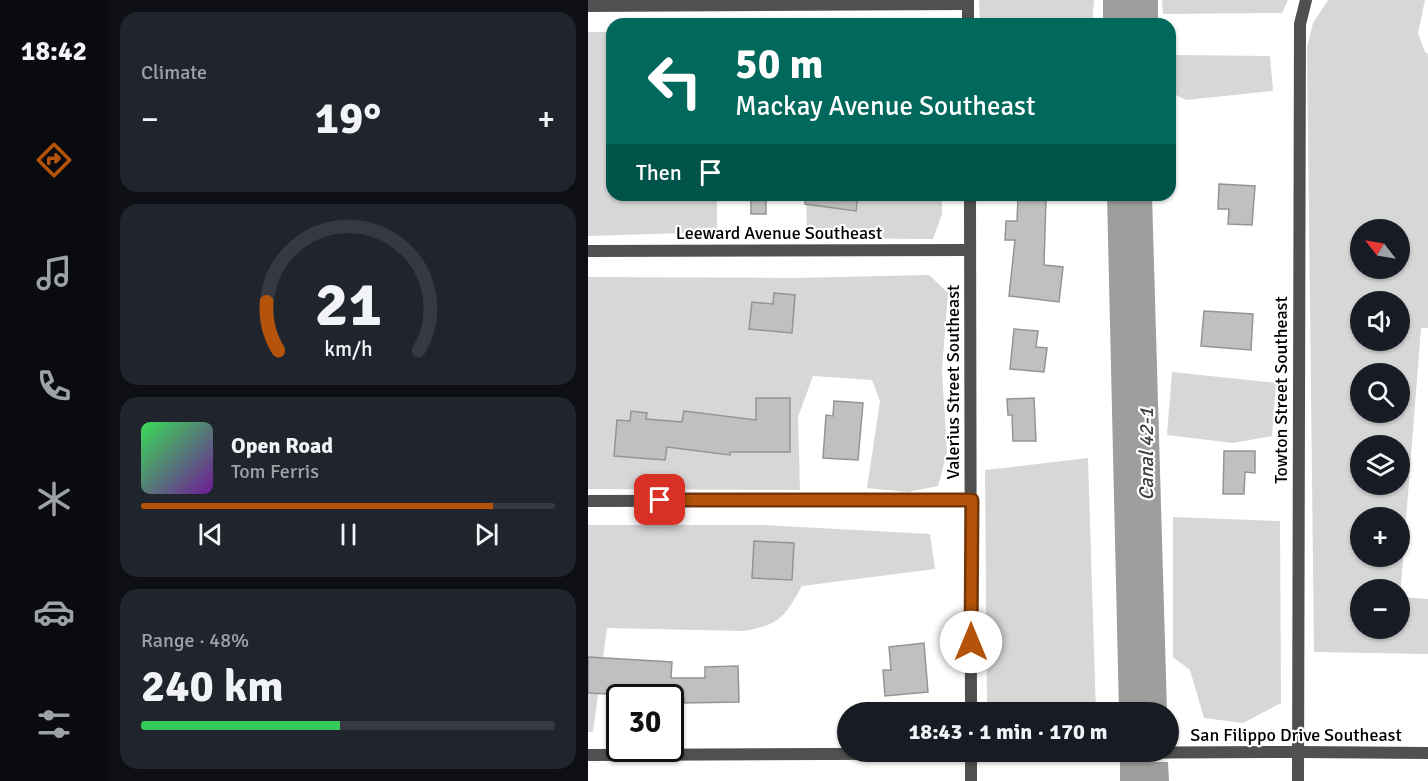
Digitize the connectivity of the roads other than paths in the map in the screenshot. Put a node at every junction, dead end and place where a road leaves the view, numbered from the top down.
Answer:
1 (1306, 0) edge
2 (968, 2) edge
3 (588, 6) edge
4 (968, 18) edge
5 (970, 201) edge
6 (970, 250) junction
7 (588, 251) edge
8 (972, 500) junction
9 (588, 501) edge
10 (971, 702) edge
11 (1179, 752) edge
12 (1298, 752) junction
13 (837, 753) edge
14 (1428, 753) edge
15 (588, 755) edge
16 (971, 762) edge
17 (971, 781) edge
18 (1298, 781) edge

1 - 12 street, Towton Street Southeast
2 - 3 street
2 - 4 street
5 - 6 street, Valerius Street Southeast
6 - 7 street, Leeward Avenue Southeast
6 - 8 street, Valerius Street Southeast
8 - 9 street
8 - 10 street, Valerius Street Southeast
11 - 12 street, San Filippo Drive Southeast
12 - 14 street, San Filippo Drive Southeast
12 - 18 street, Towton Street Southeast
13 - 15 street, San Filippo Drive Southeast
16 - 17 street

